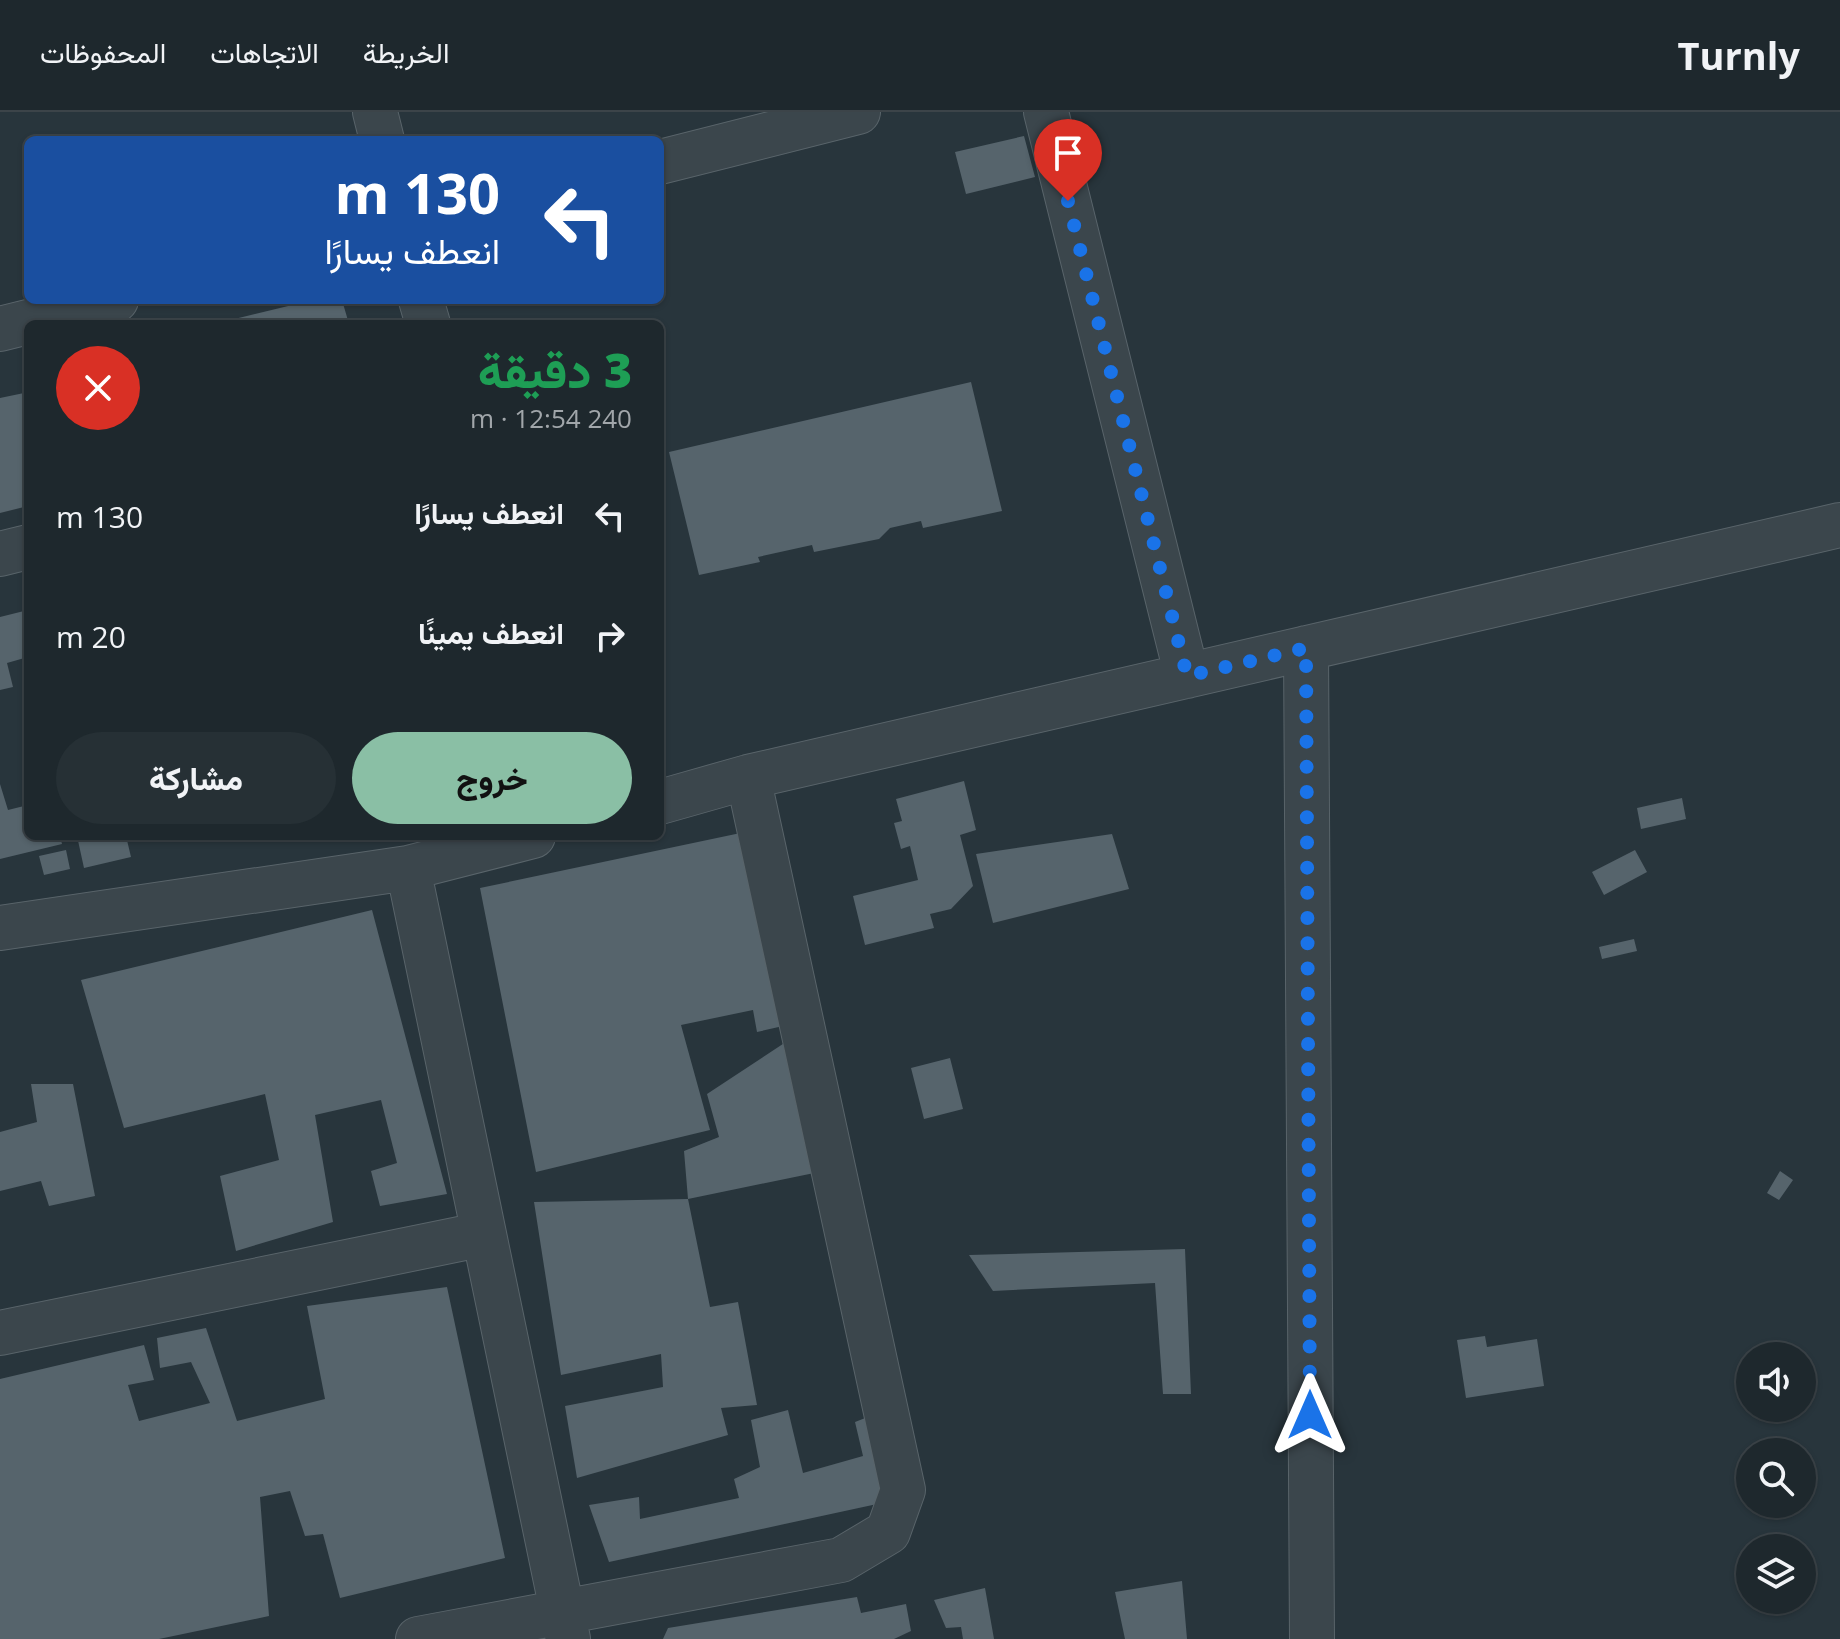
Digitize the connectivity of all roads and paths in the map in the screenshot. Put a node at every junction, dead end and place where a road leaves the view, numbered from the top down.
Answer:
1 (375, 112) edge
2 (858, 112) edge
3 (1046, 112) edge
4 (381, 136) edge
5 (664, 161) edge
6 (100, 304) edge
7 (36, 320) edge
8 (24, 323) edge
9 (0, 329) edge
10 (1840, 525) edge
11 (24, 548) edge
12 (0, 554) edge
13 (1306, 648) junction
14 (1187, 676) junction
15 (748, 777) junction
16 (664, 801) edge
17 (517, 840) edge
18 (408, 868) junction
19 (0, 928) edge
20 (484, 1234) junction
21 (0, 1333) edge
22 (566, 1626) edge
23 (418, 1639) edge
24 (1312, 1639) edge

1 - 4 street
2 - 5 street
3 - 14 street
6 - 7 street
8 - 9 street
10 - 13 street
11 - 12 street
13 - 14 street
13 - 24 street
14 - 15 street
15 - 16 street
15 - 22 street
17 - 18 street
18 - 19 street
18 - 20 street
20 - 21 street
20 - 22 street
22 - 23 street

